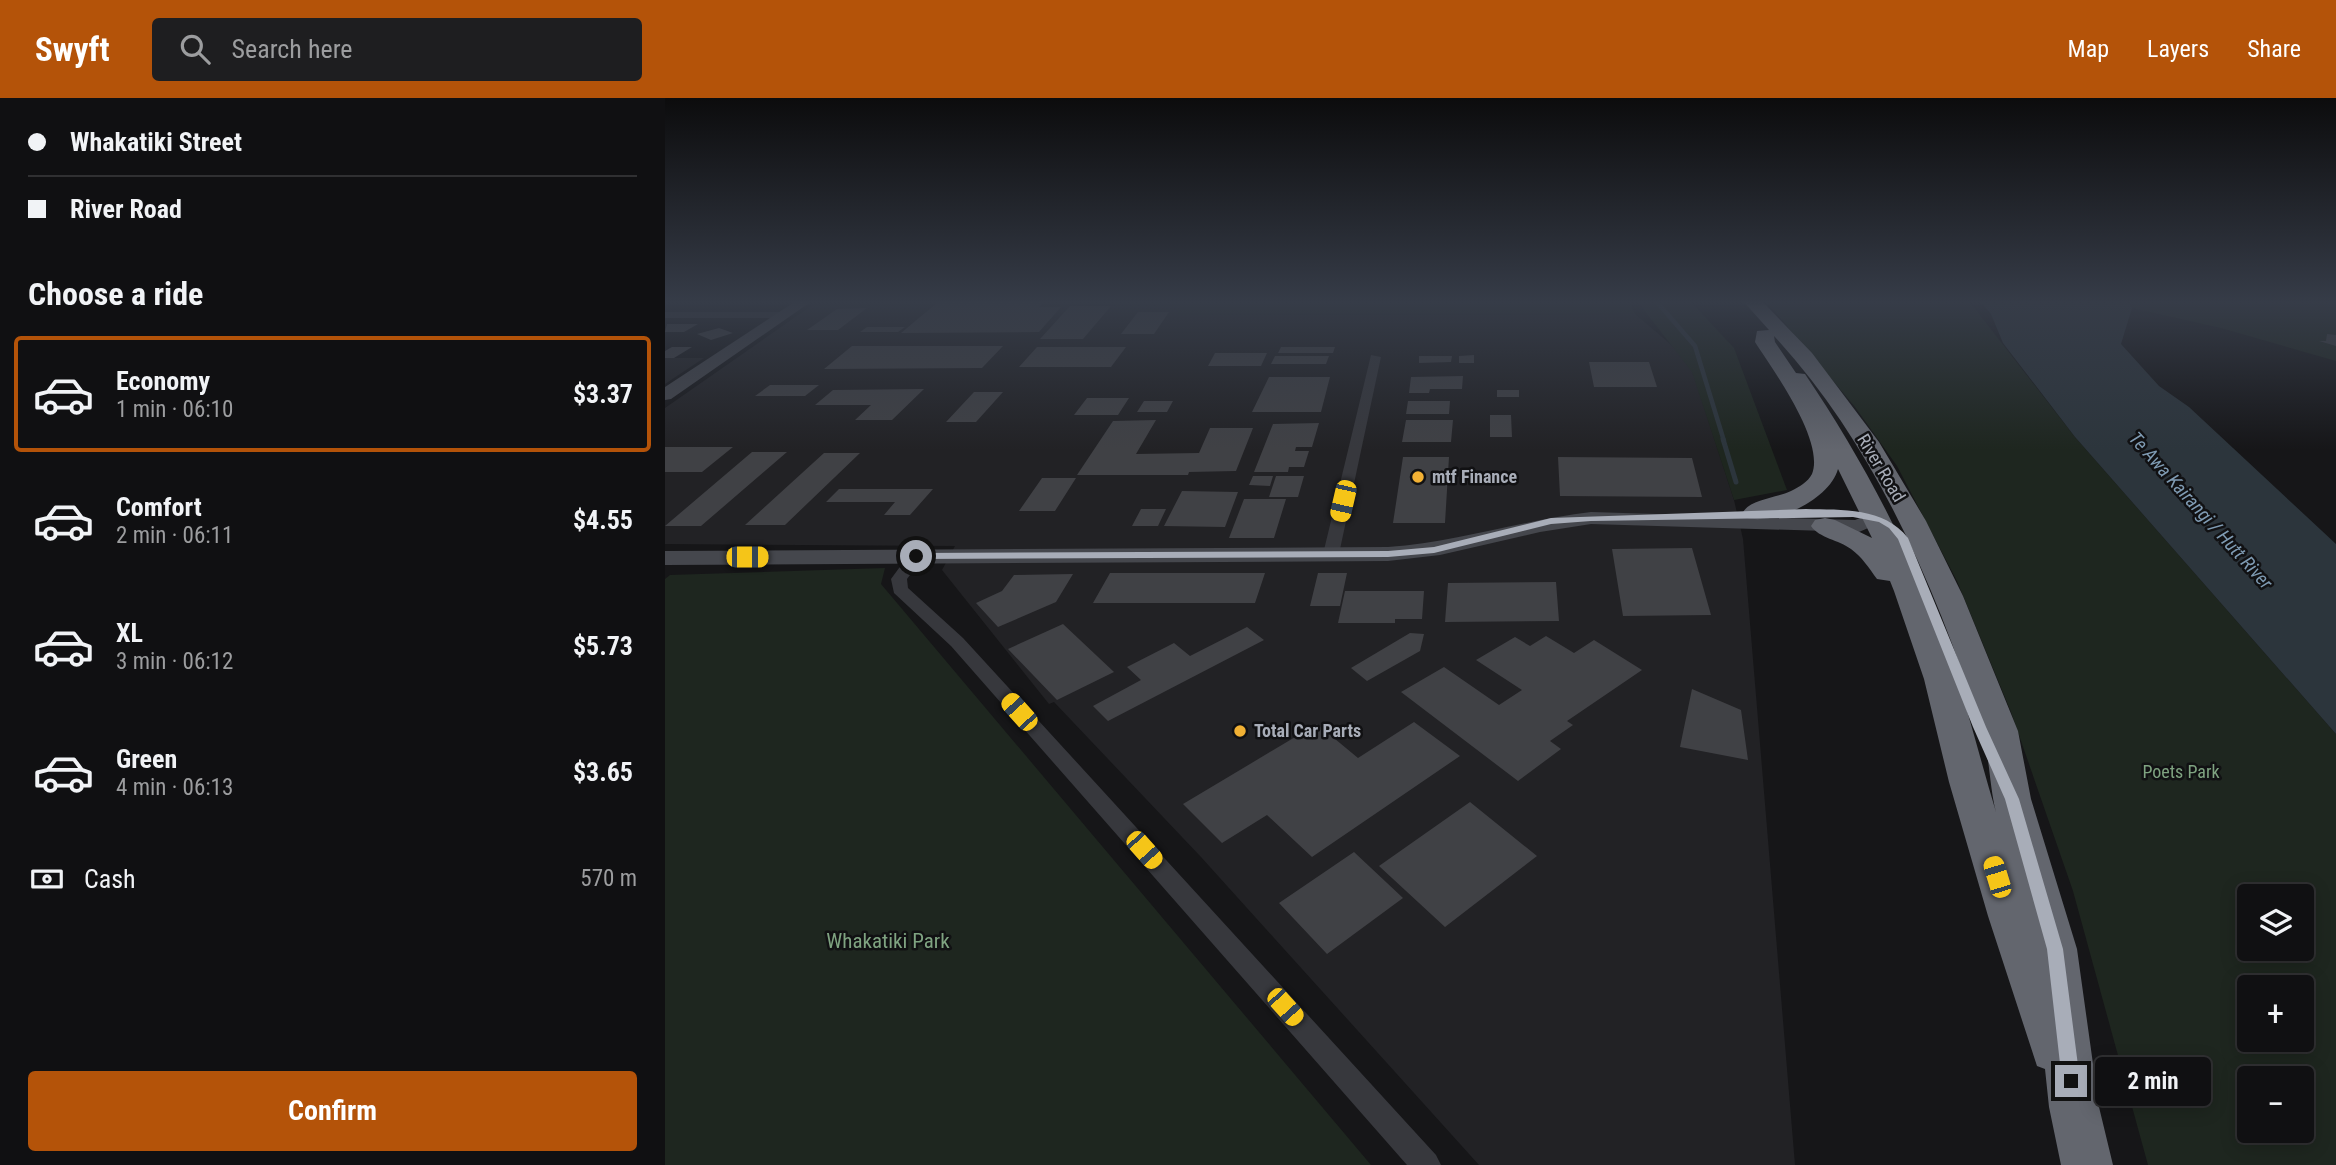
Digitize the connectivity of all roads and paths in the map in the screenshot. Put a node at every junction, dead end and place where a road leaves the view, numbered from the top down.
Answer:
1 (731, 351) edge
2 (1771, 351) edge
3 (1789, 351) edge
4 (1796, 351) edge
5 (1375, 357) dead end
6 (665, 395) edge
7 (1756, 512) junction
8 (1640, 518) junction
9 (1875, 518) junction
10 (1825, 526) junction
11 (1331, 554) junction
12 (916, 556) junction
13 (665, 558) edge
14 (1950, 718) junction
15 (2012, 799) junction
16 (2074, 1107) junction
17 (1426, 1165) edge
18 (2087, 1165) edge

1 - 6 street
2 - 7 highway
3 - 9 highway
4 - 15 highway, River Road
5 - 11 street
7 - 8 street
7 - 9 street
8 - 10 street
8 - 11 street
9 - 10 street
9 - 14 highway, River Road
9 - 15 highway
10 - 14 highway
11 - 12 street
12 - 13 street
12 - 17 street
14 - 16 highway, River Road
15 - 16 highway, River Road
16 - 18 highway, River Road

